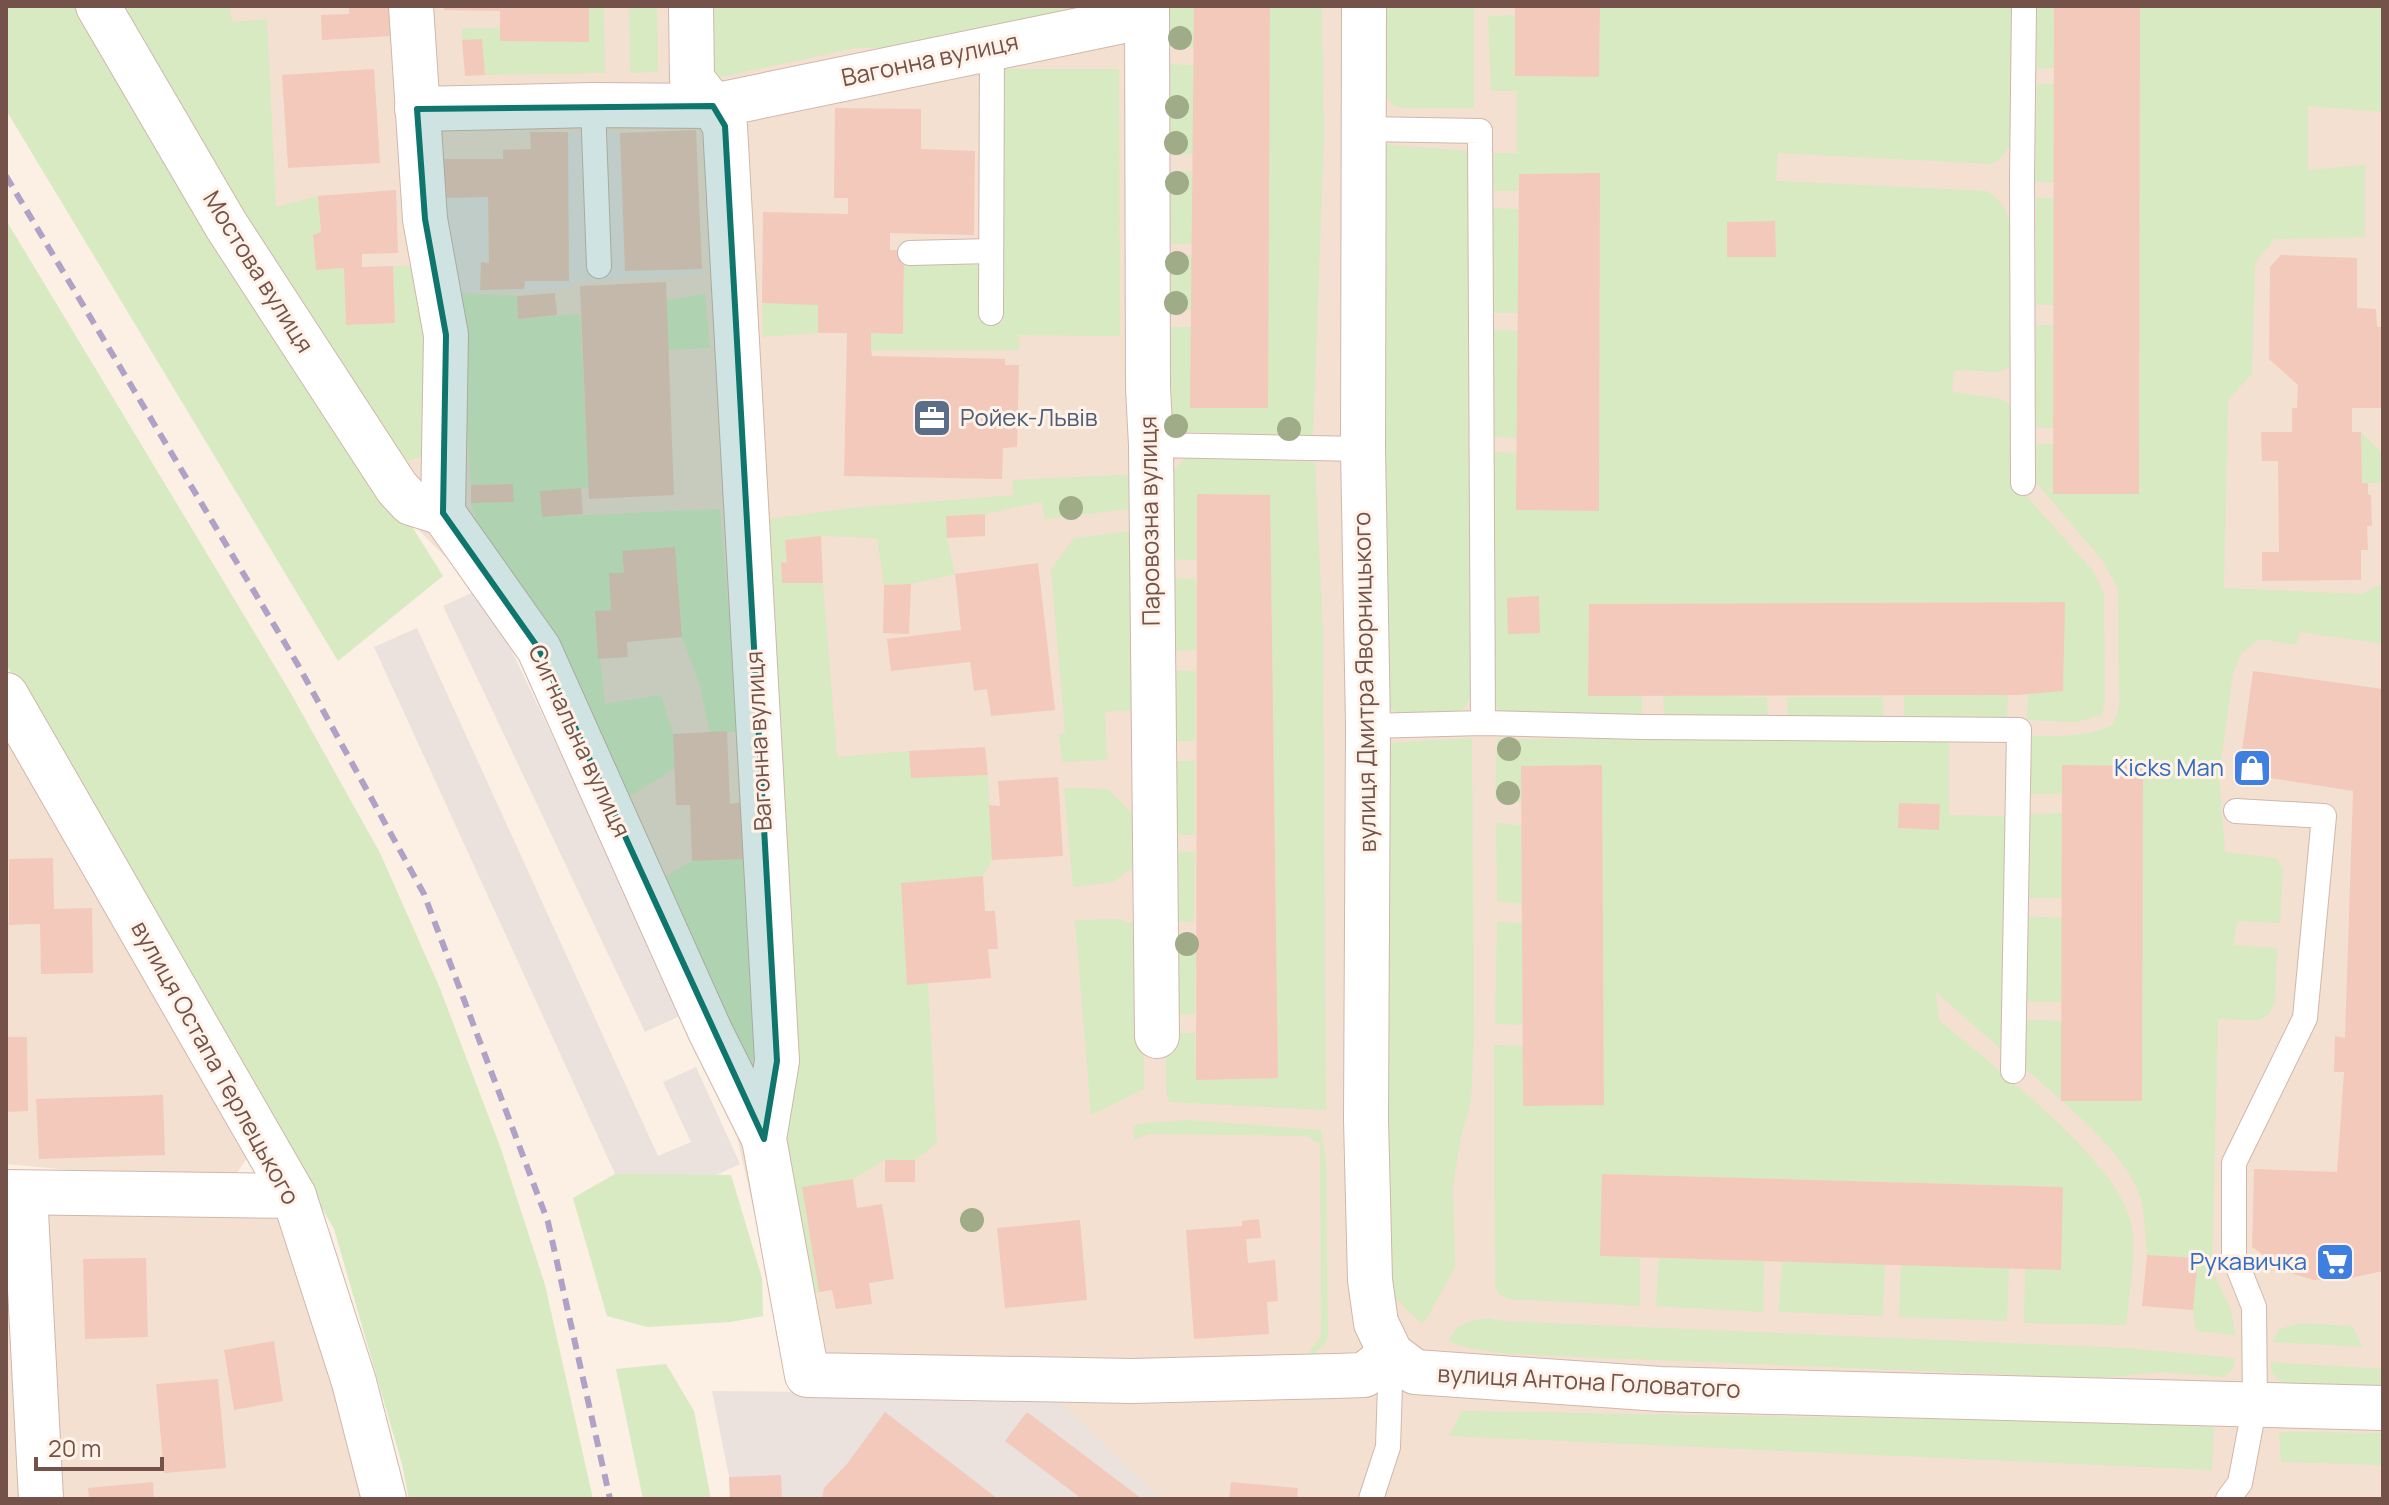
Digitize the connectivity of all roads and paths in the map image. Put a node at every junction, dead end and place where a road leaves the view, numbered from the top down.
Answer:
1 (98, 6) edge
2 (411, 6) edge
3 (691, 6) edge
4 (1364, 6) edge
5 (2024, 6) edge
6 (1147, 11) edge
7 (992, 47) junction
8 (593, 105) junction
9 (713, 106) junction
10 (417, 109) junction
11 (1365, 129) junction
12 (991, 251) junction
13 (910, 253) dead end
14 (599, 266) dead end
15 (991, 313) dead end
16 (1151, 445) junction
17 (1363, 449) junction
18 (2023, 483) dead end
19 (443, 513) junction
20 (6, 695) edge
21 (1483, 723) junction
22 (1368, 726) junction
23 (2236, 811) dead end
24 (1157, 1036) dead end
25 (2013, 1071) dead end
26 (764, 1139) junction
27 (16, 1192) edge
28 (294, 1196) junction
29 (1391, 1354) junction
30 (2255, 1404) junction
31 (2383, 1408) edge
32 (41, 1499) edge
33 (384, 1499) edge
34 (1371, 1499) edge
35 (2228, 1499) edge

1 - 19 street, Мостова вулиця
2 - 10 street
3 - 9 street, Вагонна вулиця
4 - 11 street, вулиця Дмитра Яворницького
5 - 18 lane
6 - 7 street, Вагонна вулиця
6 - 16 street, Паровозна вулиця
7 - 9 street, Вагонна вулиця
7 - 12 lane
8 - 9 street, Вагонна вулиця
8 - 10 street, Вагонна вулиця
8 - 14 lane
9 - 26 street, Вагонна вулиця
10 - 19 street
11 - 17 street, вулиця Дмитра Яворницького
11 - 21 lane
12 - 13 lane
12 - 15 lane
16 - 17 lane
16 - 24 street, Паровозна вулиця
17 - 22 street, вулиця Дмитра Яворницького
19 - 26 street, Сигнальна вулиця
20 - 28 street, вулиця Остапа Терлецького
21 - 22 lane
21 - 25 lane
22 - 29 street, вулиця Дмитра Яворницького
23 - 30 lane
26 - 29 street, Вагонна вулиця
27 - 28 street
27 - 32 street
28 - 33 street, вулиця Остапа Терлецького
29 - 30 street, вулиця Антона Головатого
29 - 34 lane
30 - 31 street, вулиця Антона Головатого
30 - 35 lane

